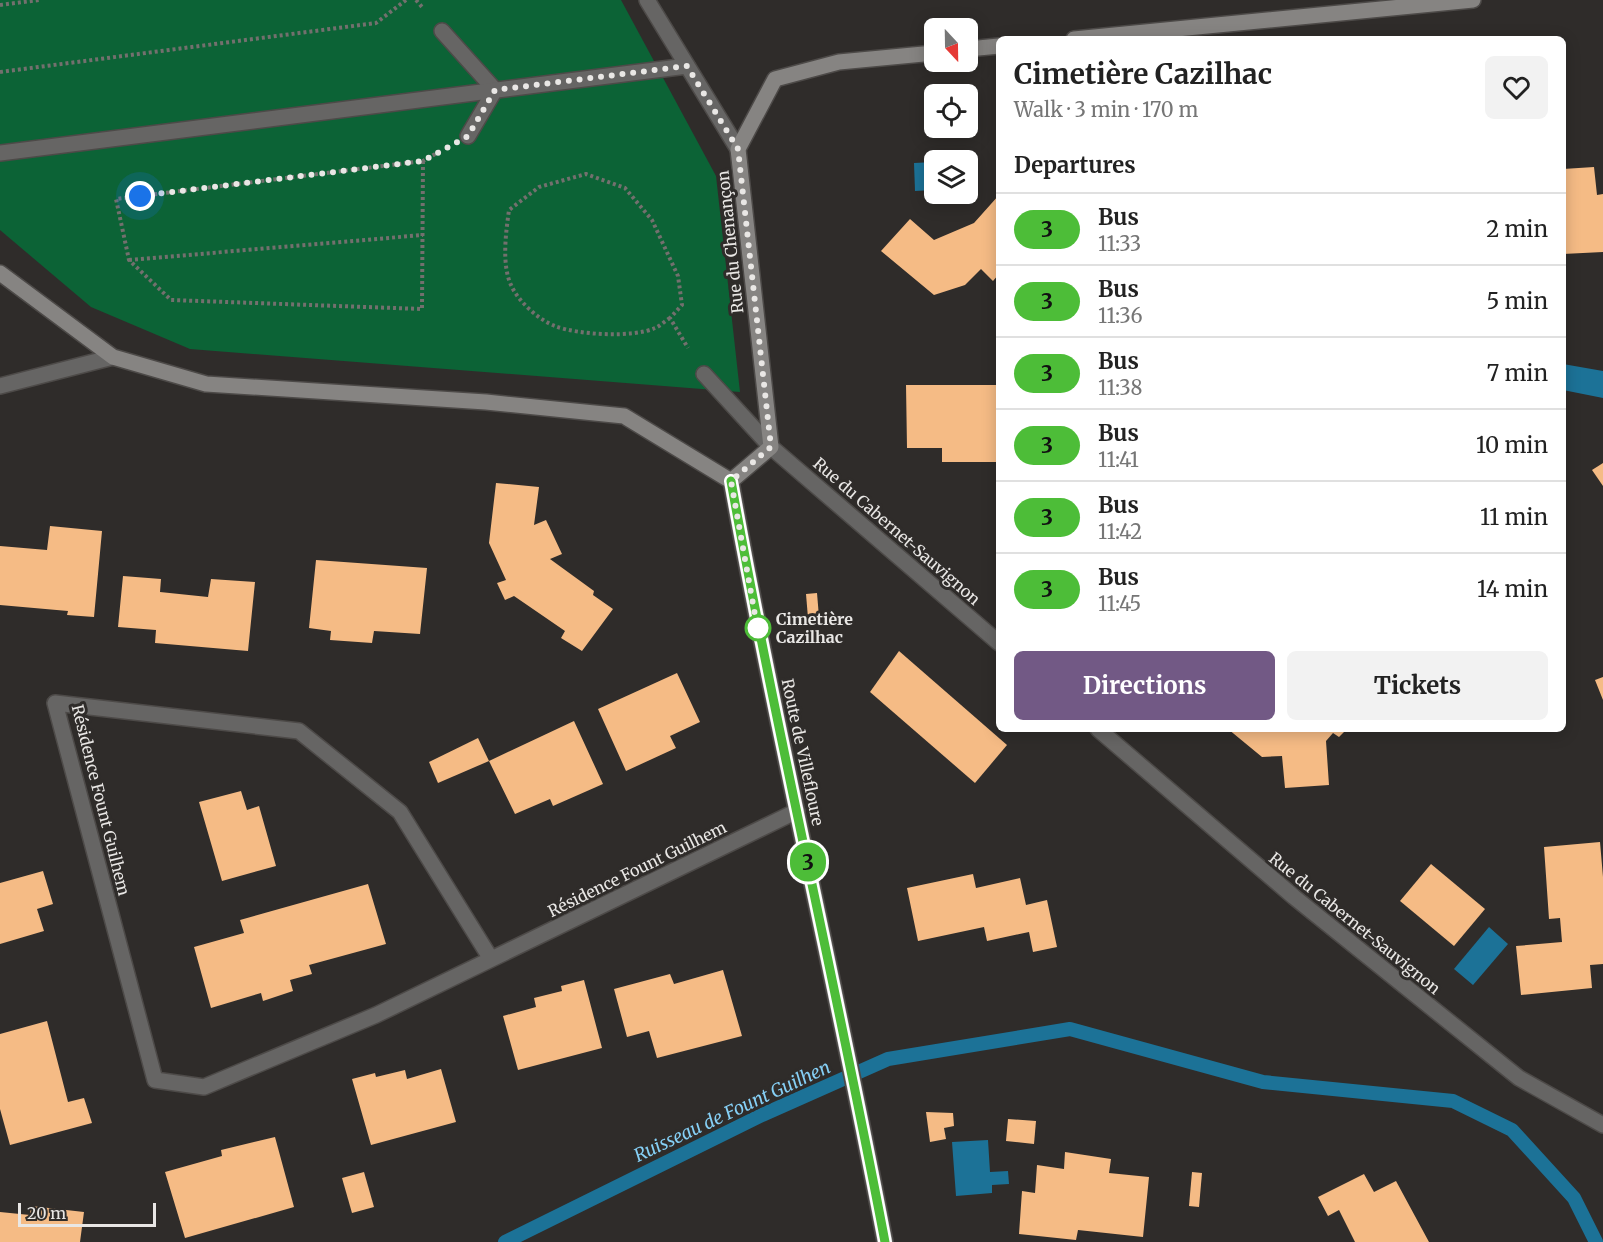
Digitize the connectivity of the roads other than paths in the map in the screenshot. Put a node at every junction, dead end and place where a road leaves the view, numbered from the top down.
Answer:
1 (647, 0) edge
2 (1473, 0) edge
3 (442, 31) dead end
4 (1105, 36) edge
5 (996, 46) edge
6 (978, 48) edge
7 (924, 54) edge
8 (687, 66) junction
9 (495, 90) junction
10 (468, 136) road end
11 (738, 149) junction
12 (0, 153) edge
13 (0, 273) edge
14 (113, 357) junction
15 (704, 374) road end
16 (0, 386) edge
17 (771, 447) junction
18 (731, 481) junction
19 (996, 640) edge
20 (1102, 732) edge
21 (797, 811) junction
22 (491, 959) junction
23 (1603, 1125) edge
24 (885, 1242) edge

1 - 8 street
2 - 4 street
3 - 9 street
5 - 6 street
7 - 11 street, Rue du Chenançon
8 - 9 street
8 - 11 street
9 - 10 street
9 - 12 street
11 - 17 street, Rue du Chenançon
13 - 14 street
14 - 16 street
14 - 18 street
15 - 17 street, Rue du Cabernet-Sauvignon
17 - 18 street
17 - 19 street, Rue du Cabernet-Sauvignon
18 - 21 street, Route de Villefloure
20 - 23 street, Rue du Cabernet-Sauvignon
21 - 22 street, Résidence Fount Guilhem
21 - 24 street, Route de Villefloure
22 - 22 street, Résidence Fount Guilhem

